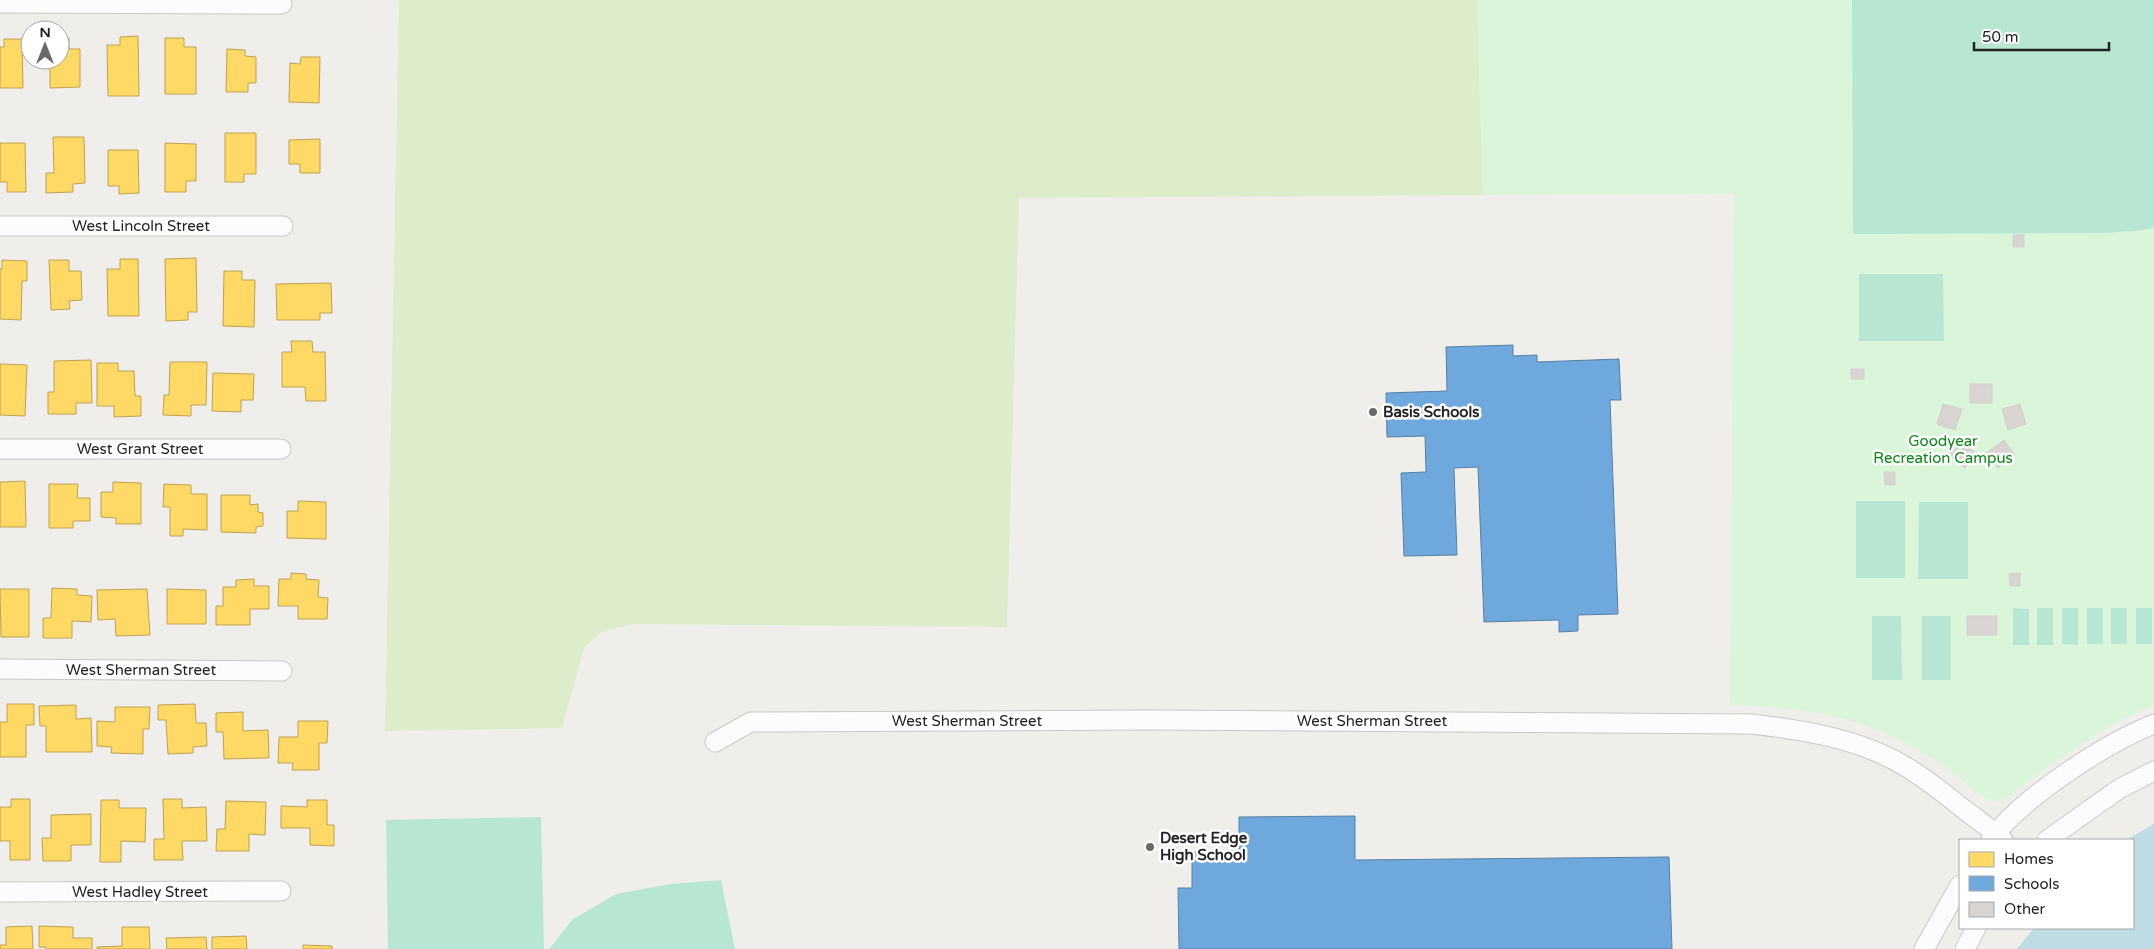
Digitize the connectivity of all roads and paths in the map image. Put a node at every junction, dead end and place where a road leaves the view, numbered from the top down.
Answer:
1 (0, 3) edge
2 (282, 4) dead end
3 (0, 226) edge
4 (283, 226) dead end
5 (0, 449) edge
6 (281, 449) dead end
7 (0, 669) edge
8 (282, 671) dead end
9 (2154, 724) edge
10 (715, 742) dead end
11 (2154, 771) edge
12 (1997, 838) edge
13 (2048, 839) edge
14 (1959, 887) edge
15 (281, 891) dead end
16 (0, 892) edge
17 (1975, 929) edge
18 (1924, 949) edge
19 (1965, 949) edge

1 - 2 street
3 - 4 street, West Lincoln Street
5 - 6 street, West Grant Street
7 - 8 street, West Sherman Street
9 - 12 street
10 - 12 street, West Sherman Street
11 - 13 street
14 - 18 street
15 - 16 street, West Hadley Street
17 - 19 street

